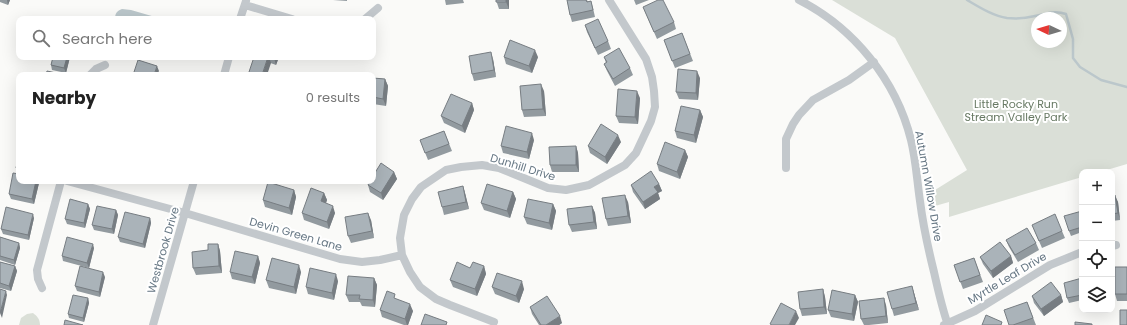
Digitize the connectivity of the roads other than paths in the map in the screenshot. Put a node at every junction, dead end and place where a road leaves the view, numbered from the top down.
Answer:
1 (609, 0) edge
2 (799, 0) edge
3 (245, 2) edge
4 (378, 8) dead end
5 (241, 16) edge
6 (284, 16) edge
7 (369, 16) edge
8 (228, 60) edge
9 (874, 62) junction
10 (105, 65) dead end
11 (93, 72) edge
12 (225, 72) edge
13 (786, 168) dead end
14 (60, 184) edge
15 (77, 184) edge
16 (193, 184) edge
17 (185, 213) junction
18 (1079, 253) edge
19 (402, 255) junction
20 (42, 288) dead end
21 (494, 322) dead end
22 (947, 324) edge
23 (153, 325) edge

1 - 19 street, Dunhill Drive
2 - 9 street, Autumn Willow Drive
3 - 5 street
3 - 6 street
4 - 7 street
8 - 12 street
9 - 13 street
9 - 22 street, Autumn Willow Drive
10 - 11 street
14 - 20 street
15 - 17 street, Devin Green Lane
16 - 17 street, Westbrook Drive
17 - 19 street, Devin Green Lane
17 - 23 street, Westbrook Drive
18 - 22 street, Myrtle Leaf Drive
19 - 21 street, Dunhill Drive

